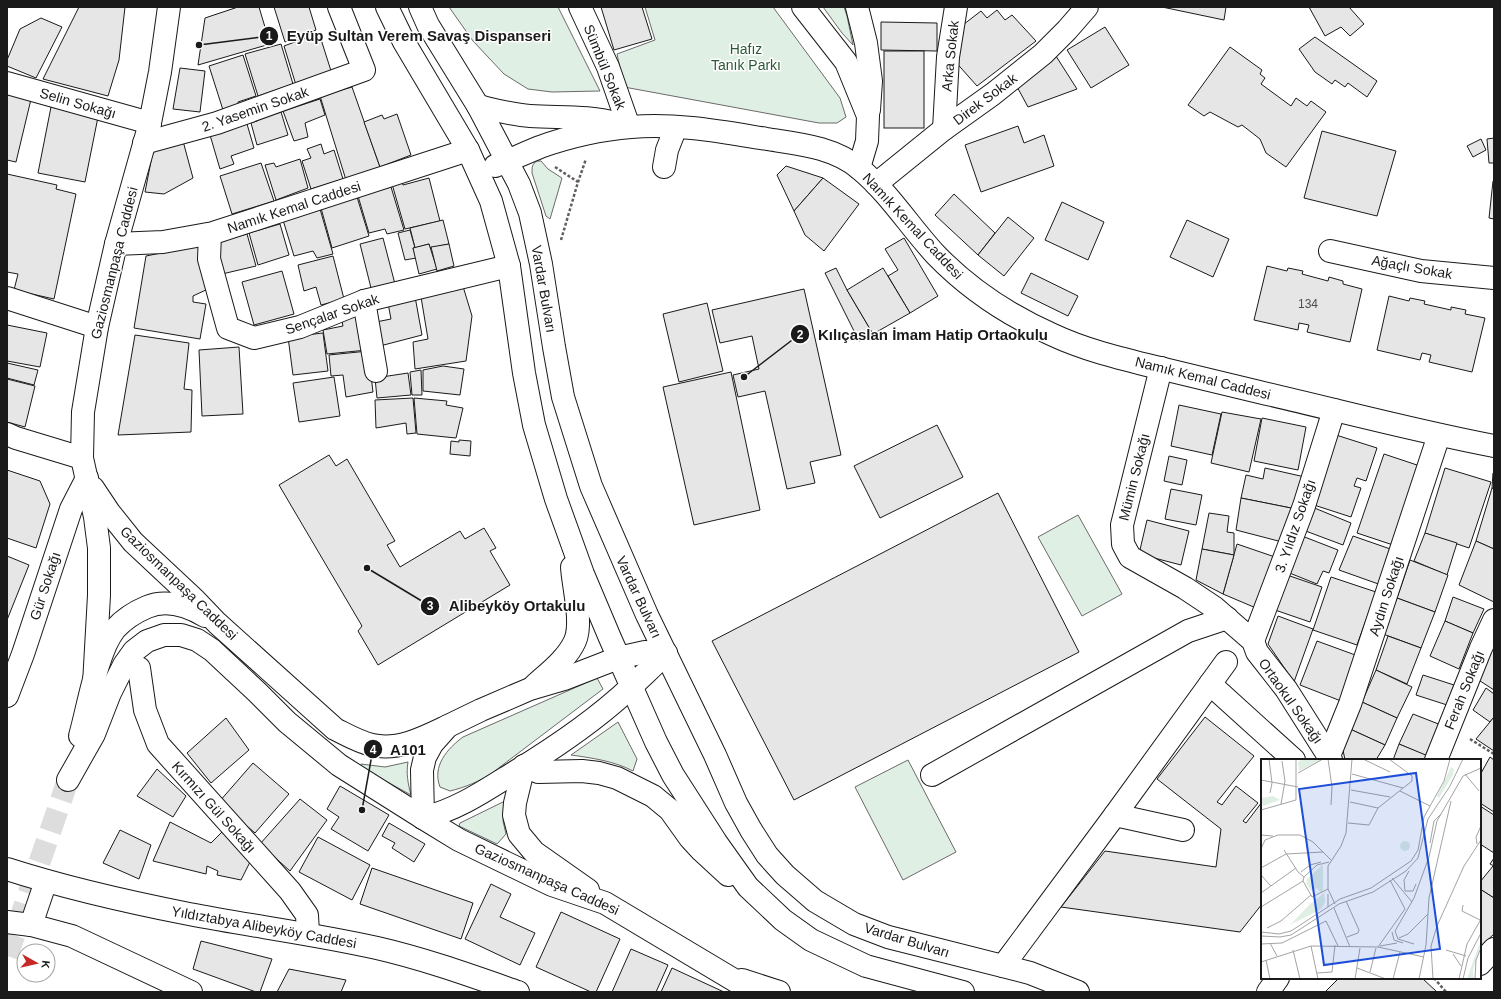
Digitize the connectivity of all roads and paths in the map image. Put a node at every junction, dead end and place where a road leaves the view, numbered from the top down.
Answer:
1 (169, 7) edge
2 (338, 7) edge
3 (387, 7) edge
4 (420, 7) edge
5 (580, 7) edge
6 (803, 7) edge
7 (857, 7) edge
8 (956, 7) edge
9 (1087, 7) edge
10 (7, 83) edge
11 (478, 106) junction
12 (868, 116) junction
13 (629, 127) junction
14 (676, 127) junction
15 (944, 129) junction
16 (596, 132) junction
17 (147, 133) junction
18 (468, 150) junction
19 (508, 161) junction
20 (664, 167) dead end
21 (859, 168) junction
22 (479, 172) junction
23 (876, 184) junction
24 (210, 234) junction
25 (560, 243) dead end
26 (116, 244) junction
27 (1330, 251) dead end
28 (509, 266) junction
29 (1494, 278) edge
30 (7, 298) edge
31 (364, 301) junction
32 (97, 327) junction
33 (1161, 368) junction
34 (376, 371) dead end
35 (1334, 410) junction
36 (7, 434) edge
37 (1439, 435) junction
38 (1494, 446) edge
39 (84, 468) junction
40 (573, 546) junction
41 (1228, 618) junction
42 (1494, 620) edge
43 (217, 623) junction
44 (1253, 641) junction
45 (15, 650) edge
46 (666, 653) junction
47 (618, 658) junction
48 (1226, 662) dead end
49 (140, 668) dead end
50 (94, 684) junction
51 (1210, 684) junction
52 (631, 686) junction
53 (530, 690) junction
54 (7, 696) edge
55 (448, 726) junction
56 (1330, 758) edge
57 (1293, 759) edge
58 (1436, 759) edge
59 (524, 766) junction
60 (932, 775) dead end
61 (1115, 815) junction
62 (423, 818) junction
63 (1183, 830) dead end
64 (7, 869) edge
65 (46, 881) junction
66 (748, 887) junction
67 (605, 903) junction
68 (7, 922) edge
69 (31, 925) junction
70 (308, 934) junction
71 (1494, 949) edge
72 (1481, 963) edge
73 (1003, 966) junction
74 (731, 977) junction
75 (1277, 979) edge
76 (1435, 979) edge
77 (191, 992) edge
78 (518, 992) edge
79 (754, 992) edge
80 (779, 992) edge
81 (963, 992) edge
82 (1078, 992) edge
83 (1268, 992) edge
84 (1446, 992) edge

1 - 17 main road, Gaziosmanpaşa Caddesi
2 - 17 main road, 2. Yasemin Sokak
3 - 18 main road
4 - 11 main road, Vardar Bulvarı
5 - 13 main road, Sümbül Sokak
6 - 12 main road
7 - 12 main road
8 - 15 main road, Arka Sokak
9 - 15 main road, Direk Sokak
10 - 17 main road, Selin Sokağı
11 - 13 main road
11 - 19 main road, Vardar Bulvarı
12 - 21 main road
13 - 14 main road, Namık Kemal Caddesi
13 - 16 main road, Namık Kemal Caddesi
14 - 20 main road
14 - 21 main road, Namık Kemal Caddesi
15 - 23 main road, Direk Sokak
16 - 19 main road, Namık Kemal Caddesi
16 - 25 path
17 - 26 main road, Gaziosmanpaşa Caddesi
18 - 22 main road
18 - 24 main road, Namık Kemal Caddesi
19 - 22 main road, Namık Kemal Caddesi
19 - 46 main road, Vardar Bulvarı
21 - 23 main road, Namık Kemal Caddesi
22 - 28 main road
23 - 33 main road, Namık Kemal Caddesi
24 - 26 main road, Namık Kemal Caddesi
24 - 31 main road, Sençalar Sokak
26 - 32 main road, Gaziosmanpaşa Caddesi
27 - 29 main road, Ağaçlı Sokak
28 - 31 main road, Sençalar Sokak
28 - 40 main road
30 - 32 main road
31 - 34 main road
32 - 39 main road, Gaziosmanpaşa Caddesi
33 - 35 main road, Namık Kemal Caddesi
33 - 41 main road, Mümin Sokağı
35 - 37 main road, Namık Kemal Caddesi
35 - 44 main road, 3. Yıldız Sokağı
36 - 39 main road
37 - 38 main road, Namık Kemal Caddesi
37 - 56 main road, Aydın Sokağı
39 - 43 main road, Gaziosmanpaşa Caddesi
39 - 45 main road, Gür Sokağı
39 - 50 main road
40 - 47 main road
40 - 53 main road
41 - 44 main road, Mümin Sokağı
41 - 60 main road
42 - 58 main road, Ferah Sokağı
43 - 50 main road
43 - 55 main road, Gaziosmanpaşa Caddesi
44 - 56 main road, Ortaokul Sokağı
45 - 54 main road, Gür Sokağı
46 - 47 main road, Gaziosmanpaşa Caddesi
46 - 52 main road
46 - 73 main road, Vardar Bulvarı
47 - 52 main road
47 - 53 main road, Gaziosmanpaşa Caddesi
48 - 51 main road
49 - 70 main road, Kırmızı Gül Sokağı
50 - 62 main road, Gaziosmanpaşa Caddesi
51 - 57 main road
51 - 61 main road
52 - 59 main road
52 - 66 main road
53 - 55 main road, Gaziosmanpaşa Caddesi
55 - 62 main road
59 - 62 main road
59 - 66 main road
59 - 67 main road
61 - 63 main road
61 - 73 main road
62 - 67 main road, Gaziosmanpaşa Caddesi
64 - 65 main road, Yıldıztabya Alibeyköy Caddesi
65 - 69 main road
65 - 70 main road, Yıldıztabya Alibeyköy Caddesi
66 - 81 main road
67 - 74 main road, Gaziosmanpaşa Caddesi
68 - 69 main road
69 - 77 main road
70 - 78 main road, Yıldıztabya Alibeyköy Caddesi
71 - 72 main road
73 - 82 main road, Vardar Bulvarı
74 - 79 main road, Gaziosmanpaşa Caddesi
74 - 80 main road, Gaziosmanpaşa Caddesi
75 - 83 main road
76 - 84 path

